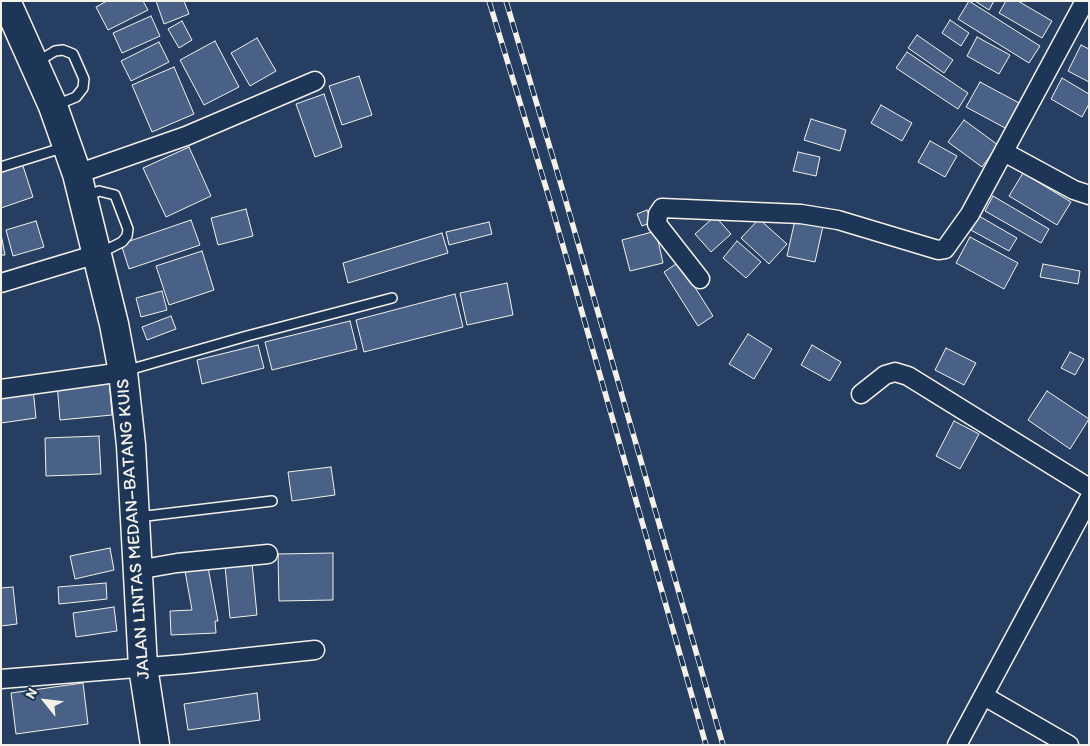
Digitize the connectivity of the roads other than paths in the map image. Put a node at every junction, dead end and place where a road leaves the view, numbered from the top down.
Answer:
1 (6, 1) edge
2 (1086, 1) edge
3 (33, 64) junction
4 (315, 82) dead end
5 (53, 106) junction
6 (67, 146) junction
7 (1004, 152) junction
8 (1, 167) edge
9 (80, 186) junction
10 (1089, 195) edge
11 (97, 254) junction
12 (700, 279) dead end
13 (1, 283) edge
14 (392, 298) dead end
15 (123, 372) junction
16 (1, 389) edge
17 (861, 394) dead end
18 (1089, 488) edge
19 (1089, 499) edge
20 (272, 501) dead end
21 (136, 517) junction
22 (268, 554) dead end
23 (137, 570) junction
24 (315, 650) dead end
25 (142, 667) junction
26 (1, 679) edge
27 (984, 696) junction
28 (155, 745) edge
29 (957, 745) edge
30 (1069, 745) edge

1 - 3 highway, JALAN LINTAS MEDAN–BATANG KUIS
2 - 7 street
3 - 5 highway, JALAN LINTAS MEDAN–BATANG KUIS
3 - 5 lane
4 - 9 street
5 - 6 highway, JALAN LINTAS MEDAN–BATANG KUIS
6 - 8 lane
6 - 9 highway, JALAN LINTAS MEDAN–BATANG KUIS
7 - 10 street
7 - 12 street
9 - 11 highway, JALAN LINTAS MEDAN–BATANG KUIS
9 - 11 lane
11 - 13 street
11 - 15 highway, JALAN LINTAS MEDAN–BATANG KUIS
14 - 15 lane
15 - 16 street
15 - 21 highway, JALAN LINTAS MEDAN–BATANG KUIS
17 - 18 street
19 - 27 street
20 - 21 lane
21 - 23 highway, JALAN LINTAS MEDAN–BATANG KUIS
22 - 23 street
23 - 25 highway, JALAN LINTAS MEDAN–BATANG KUIS
24 - 25 street
25 - 26 street
25 - 28 highway, JALAN LINTAS MEDAN–BATANG KUIS
27 - 29 street
27 - 30 street

